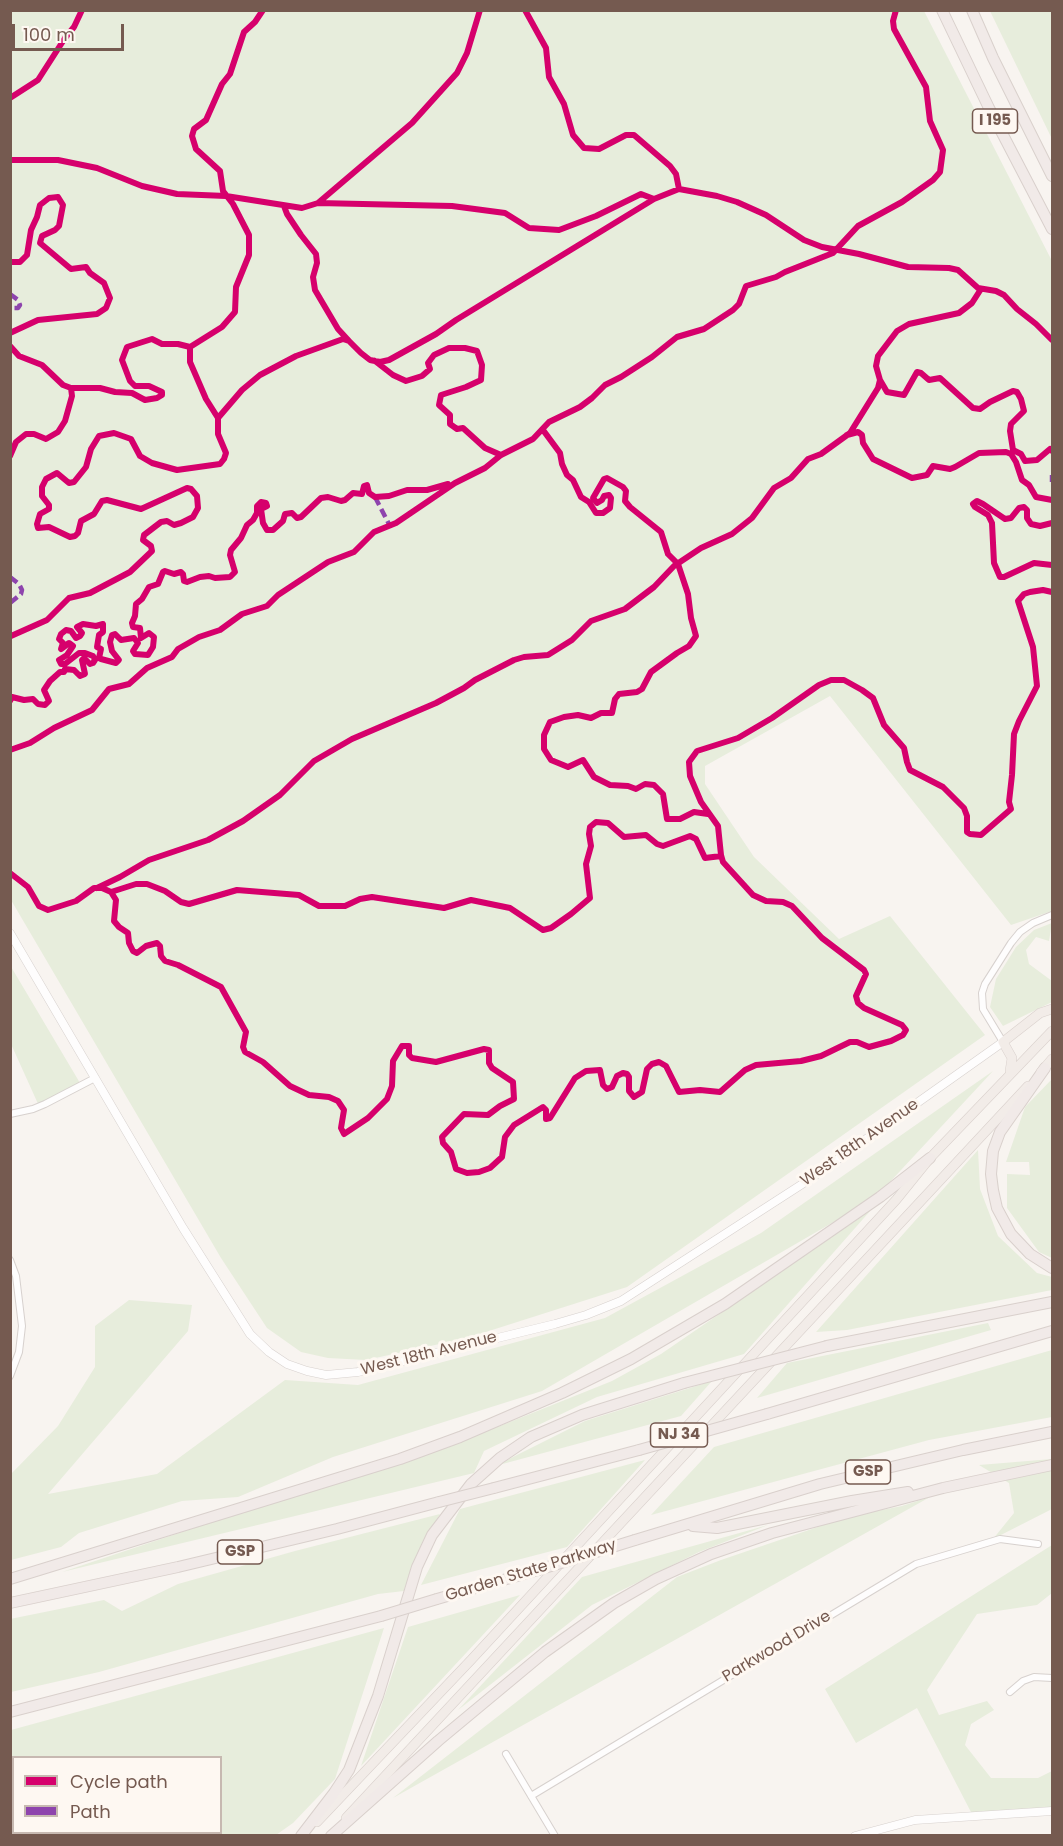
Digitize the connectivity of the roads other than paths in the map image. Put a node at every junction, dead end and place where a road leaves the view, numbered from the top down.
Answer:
1 (942, 10) edge
2 (972, 10) edge
3 (1053, 176) edge
4 (1053, 229) edge
5 (1053, 915) edge
6 (10, 933) edge
7 (1053, 1009) edge
8 (1053, 1031) edge
9 (1003, 1042) junction
10 (1053, 1059) edge
11 (1045, 1068) junction
12 (1008, 1076) junction
13 (95, 1078) junction
14 (10, 1114) edge
15 (930, 1158) junction
16 (10, 1260) edge
17 (1053, 1268) edge
18 (1053, 1302) edge
19 (1053, 1331) edge
20 (10, 1376) edge
21 (1053, 1432) edge
22 (1053, 1465) edge
23 (943, 1488) junction
24 (687, 1525) junction
25 (1038, 1544) dead end
26 (10, 1579) edge
27 (10, 1603) edge
28 (1053, 1678) edge
29 (1010, 1692) dead end
30 (10, 1712) edge
31 (506, 1754) dead end
32 (531, 1796) junction
33 (1053, 1811) edge
34 (302, 1836) edge
35 (331, 1836) edge
36 (555, 1836) edge
37 (855, 1836) edge

1 - 4 highway, I 195
2 - 3 highway, I 195
5 - 9 street
6 - 13 street, West 18th Avenue
7 - 9 highway
8 - 12 highway, NJ 34
9 - 12 highway
9 - 13 street, West 18th Avenue
10 - 11 highway, NJ 34
11 - 17 highway
11 - 35 highway, NJ 34
12 - 15 highway, NJ 34
13 - 14 street
15 - 26 highway
15 - 34 highway, NJ 34
16 - 20 street
18 - 34 highway, bridge
19 - 27 highway, GSP, bridge
21 - 24 highway, Garden State Parkway / GSP
22 - 23 highway
23 - 24 highway
23 - 35 highway
24 - 30 highway, Garden State Parkway / GSP, bridge
25 - 32 street, Parkwood Drive
28 - 29 street
31 - 32 street
32 - 36 street
33 - 37 street

